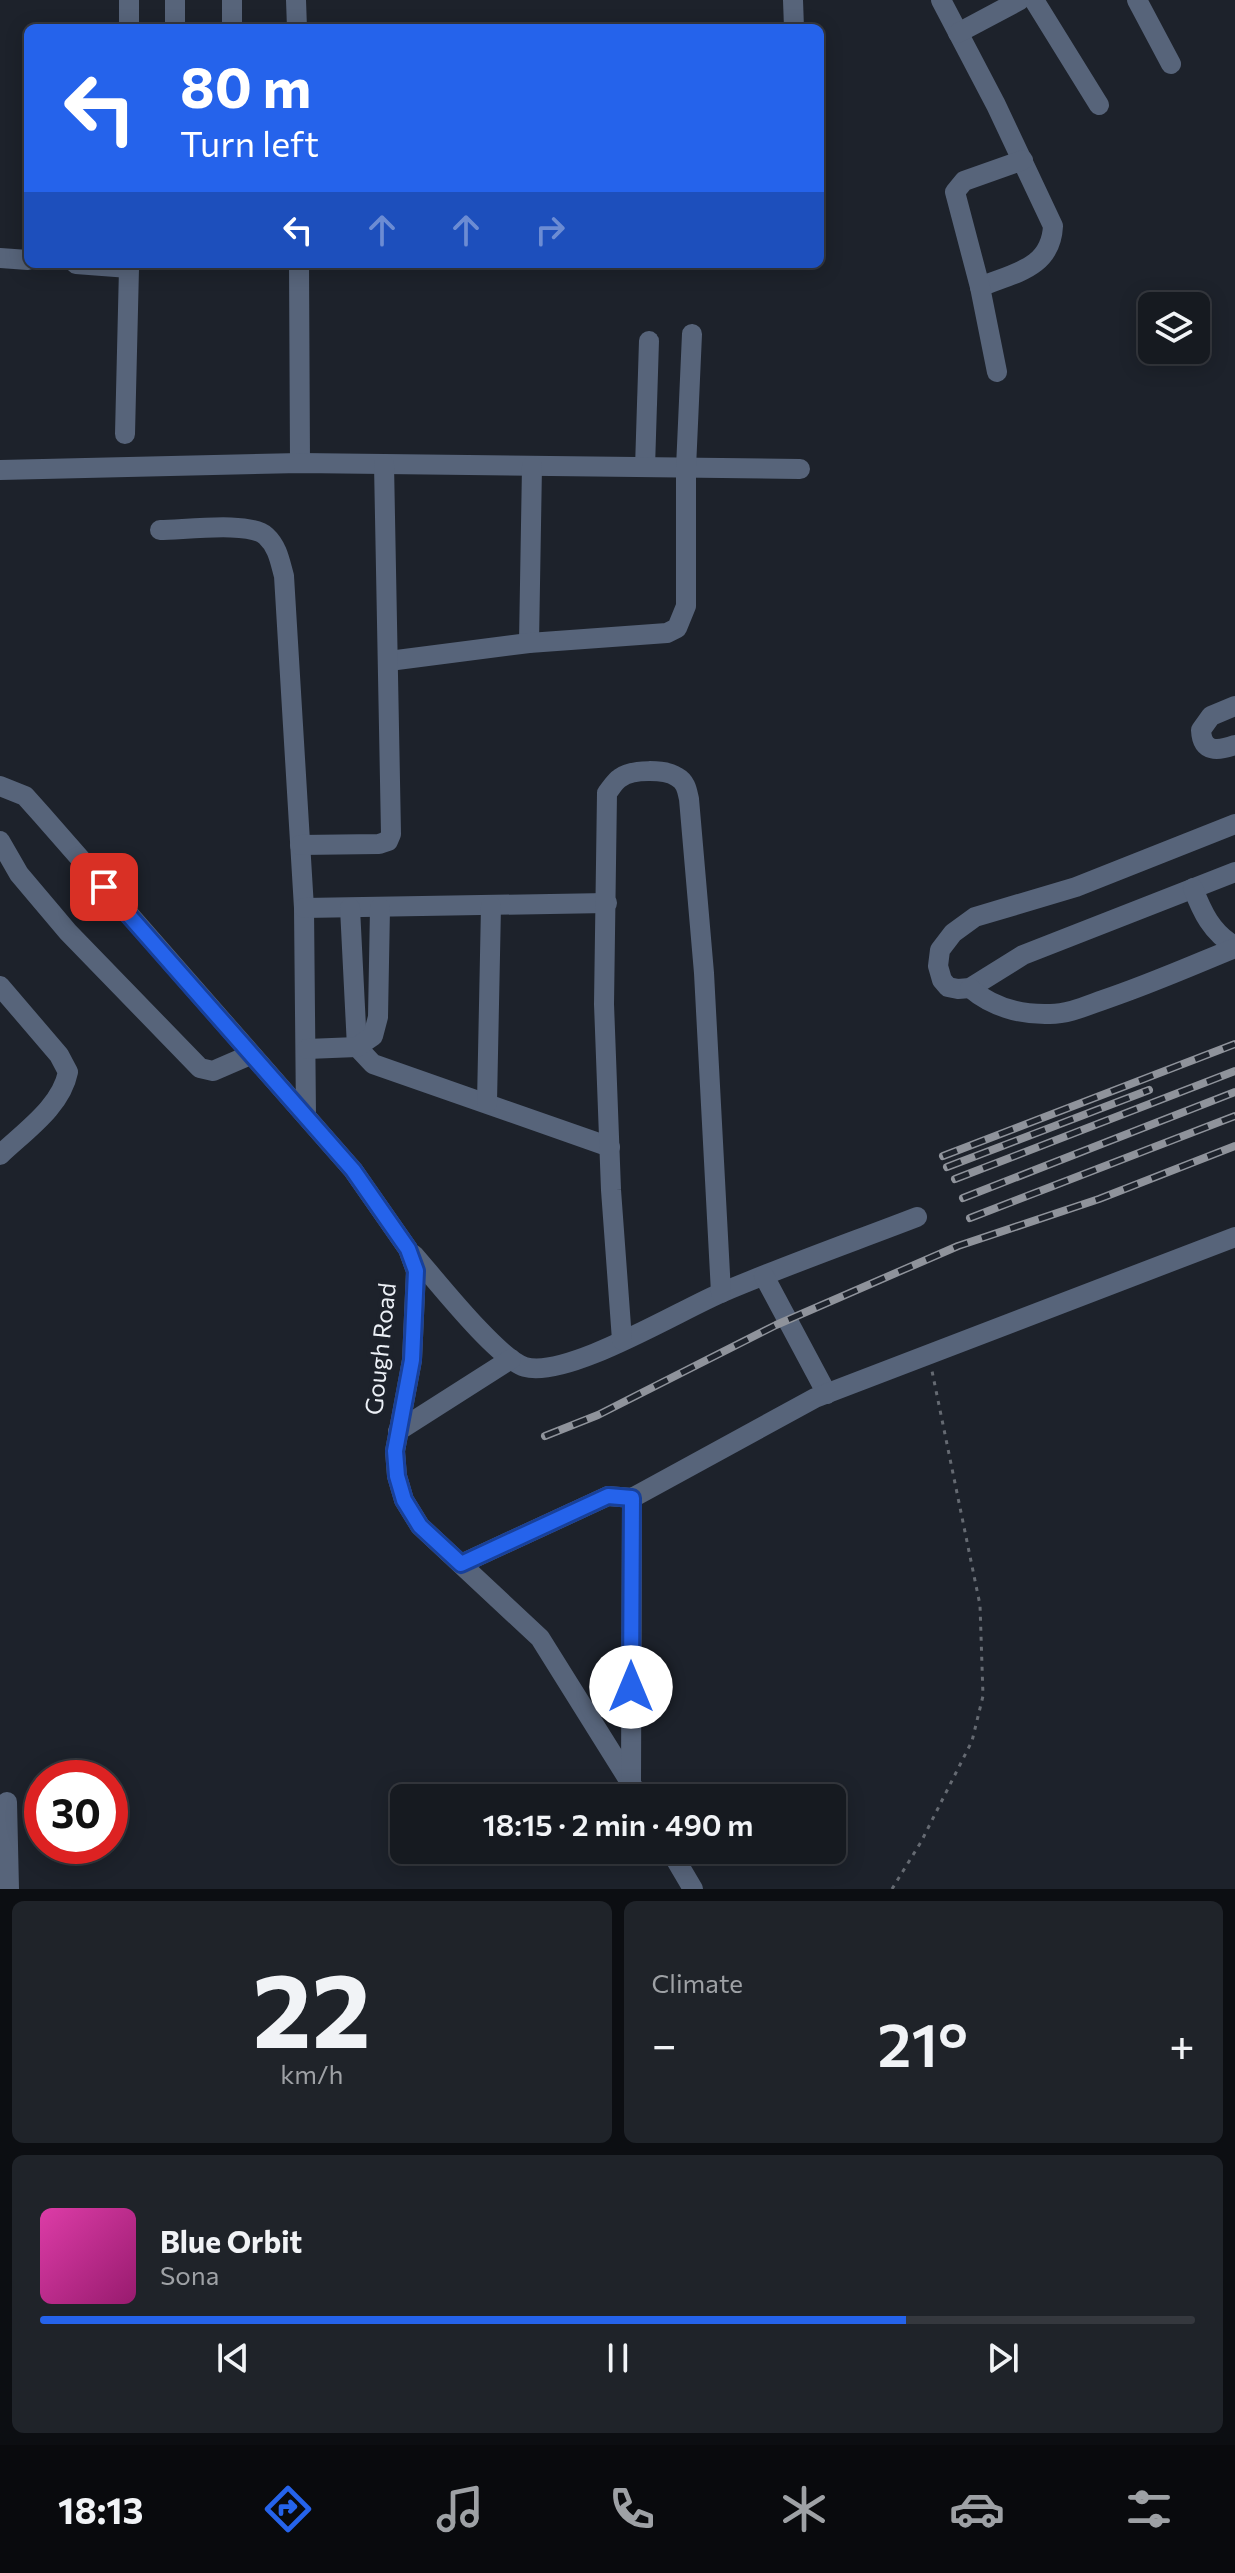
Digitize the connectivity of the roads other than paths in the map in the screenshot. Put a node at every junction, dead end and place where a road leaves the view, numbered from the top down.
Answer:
1 (129, 0) edge
2 (175, 0) edge
3 (232, 0) edge
4 (296, 0) edge
5 (793, 0) edge
6 (941, 0) edge
7 (1020, 0) edge
8 (1034, 0) edge
9 (1137, 0) edge
10 (129, 24) edge
11 (175, 24) edge
12 (232, 24) edge
13 (297, 24) edge
14 (794, 24) edge
15 (958, 33) junction
16 (1171, 64) dead end
17 (1099, 105) dead end
18 (1023, 160) junction
19 (0, 258) edge
20 (24, 260) edge
21 (129, 268) edge
22 (299, 268) edge
23 (980, 287) junction
24 (692, 334) dead end
25 (649, 341) dead end
26 (997, 372) dead end
27 (125, 434) dead end
28 (300, 463) junction
29 (384, 464) junction
30 (532, 466) junction
31 (645, 467) junction
32 (686, 468) junction
33 (800, 469) dead end
34 (0, 470) edge
35 (160, 530) dead end
36 (529, 643) junction
37 (389, 661) junction
38 (1235, 706) edge
39 (1235, 745) edge
40 (0, 786) edge
41 (1235, 824) edge
42 (0, 841) edge
43 (300, 845) junction
44 (1235, 872) edge
45 (1193, 888) junction
46 (607, 903) junction
47 (491, 906) junction
48 (304, 908) junction
49 (350, 908) junction
50 (380, 908) junction
51 (1235, 947) edge
52 (0, 986) edge
53 (970, 988) junction
54 (357, 1047) junction
55 (307, 1049) junction
56 (250, 1055) junction
57 (487, 1103) junction
58 (306, 1116) junction
59 (610, 1147) junction
60 (0, 1155) edge
61 (917, 1217) dead end
62 (1235, 1237) edge
63 (408, 1249) junction
64 (764, 1276) junction
65 (721, 1293) junction
66 (622, 1340) junction
67 (511, 1359) junction
68 (827, 1394) junction
69 (398, 1431) junction
70 (632, 1498) junction
71 (461, 1564) junction
72 (631, 1784) edge
73 (635, 1784) edge
74 (7, 1802) dead end
75 (678, 1864) edge
76 (9, 1889) edge
77 (693, 1889) edge

1 - 10 street
2 - 11 street
3 - 12 street
4 - 13 street
5 - 14 street
6 - 15 street
7 - 15 street
8 - 17 street
9 - 16 street
15 - 18 street
18 - 23 street
18 - 23 street
19 - 20 street
21 - 27 street
22 - 28 street
23 - 26 street
24 - 32 street
25 - 31 street
28 - 29 street
28 - 34 street
29 - 30 street
29 - 37 street
30 - 31 street
30 - 36 street
31 - 32 street
32 - 33 street
32 - 36 street
35 - 43 street
36 - 37 street
37 - 43 street
38 - 39 street
40 - 56 street, Gough Road
41 - 53 street
42 - 56 street
43 - 48 street
44 - 45 street
45 - 51 street
45 - 53 street
46 - 47 street
46 - 59 street
46 - 65 street
47 - 50 street
47 - 57 street
48 - 49 street
48 - 55 street
49 - 50 street
49 - 54 street
50 - 54 street
51 - 53 street
52 - 60 street
54 - 55 street
54 - 57 street
55 - 58 street
56 - 58 street, Gough Road
57 - 59 street
58 - 63 street, Gough Road
59 - 66 street
61 - 64 street
62 - 68 street
63 - 67 street
63 - 69 street, Gough Road
64 - 65 street
64 - 68 street
65 - 66 street
66 - 67 street
67 - 69 street
68 - 70 street
69 - 71 street, Gough Road
70 - 71 street
70 - 73 street
71 - 72 street, Gough Road
74 - 76 street
75 - 77 street

